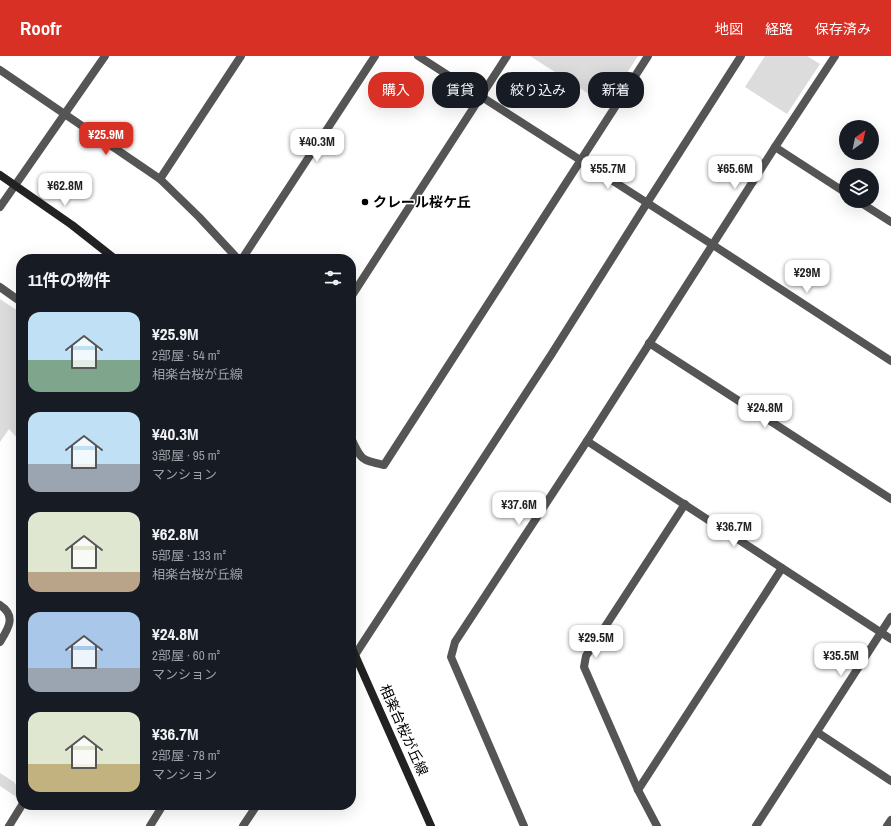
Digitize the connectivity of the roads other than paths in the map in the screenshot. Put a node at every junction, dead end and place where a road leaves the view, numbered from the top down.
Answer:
1 (105, 56) edge
2 (241, 56) edge
3 (375, 56) edge
4 (418, 56) edge
5 (507, 56) edge
6 (648, 56) edge
7 (741, 56) edge
8 (835, 56) edge
9 (0, 70) edge
10 (443, 72) edge
11 (488, 85) edge
12 (488, 101) edge
13 (473, 108) edge
14 (64, 115) junction
15 (774, 147) junction
16 (580, 161) junction
17 (0, 175) edge
18 (160, 179) junction
19 (16, 186) junction
20 (839, 189) edge
21 (647, 203) junction
22 (0, 207) edge
23 (869, 208) edge
24 (891, 222) edge
25 (713, 245) junction
26 (109, 254) edge
27 (233, 254) edge
28 (245, 254) edge
29 (0, 288) edge
30 (356, 289) edge
31 (16, 299) edge
32 (649, 343) junction
33 (891, 361) edge
34 (587, 441) junction
35 (356, 449) edge
36 (891, 499) edge
37 (684, 504) junction
38 (782, 568) junction
39 (0, 605) edge
40 (891, 616) edge
41 (881, 632) junction
42 (891, 639) edge
43 (0, 642) edge
44 (356, 653) edge
45 (356, 664) edge
46 (817, 732) junction
47 (891, 781) edge
48 (638, 790) junction
49 (19, 810) edge
50 (160, 810) edge
51 (254, 810) edge
52 (891, 820) edge
53 (9, 826) edge
54 (150, 826) edge
55 (244, 826) edge
56 (431, 826) edge
57 (524, 826) edge
58 (657, 826) edge
59 (756, 826) edge
60 (887, 826) edge

1 - 14 street
2 - 18 street
3 - 28 street
4 - 10 street
5 - 11 street
6 - 16 street
7 - 21 street
8 - 15 street
9 - 14 street
12 - 16 street
13 - 30 street
14 - 18 street
14 - 19 street
15 - 20 street
15 - 25 street
16 - 21 street
16 - 35 street
17 - 19 main road
18 - 27 street
19 - 22 street
19 - 26 main road
21 - 25 street
21 - 44 street
23 - 24 street
25 - 32 street
25 - 33 street
29 - 31 street
32 - 34 street
32 - 36 street
34 - 37 street
34 - 57 street
37 - 38 street
37 - 48 street
38 - 41 street
38 - 48 street
39 - 43 street
40 - 41 street
41 - 42 street
41 - 46 street
45 - 56 main road, 相楽台桜が丘線
46 - 47 street
46 - 59 street
48 - 58 street
49 - 53 street
50 - 54 street
51 - 55 street
52 - 60 street

